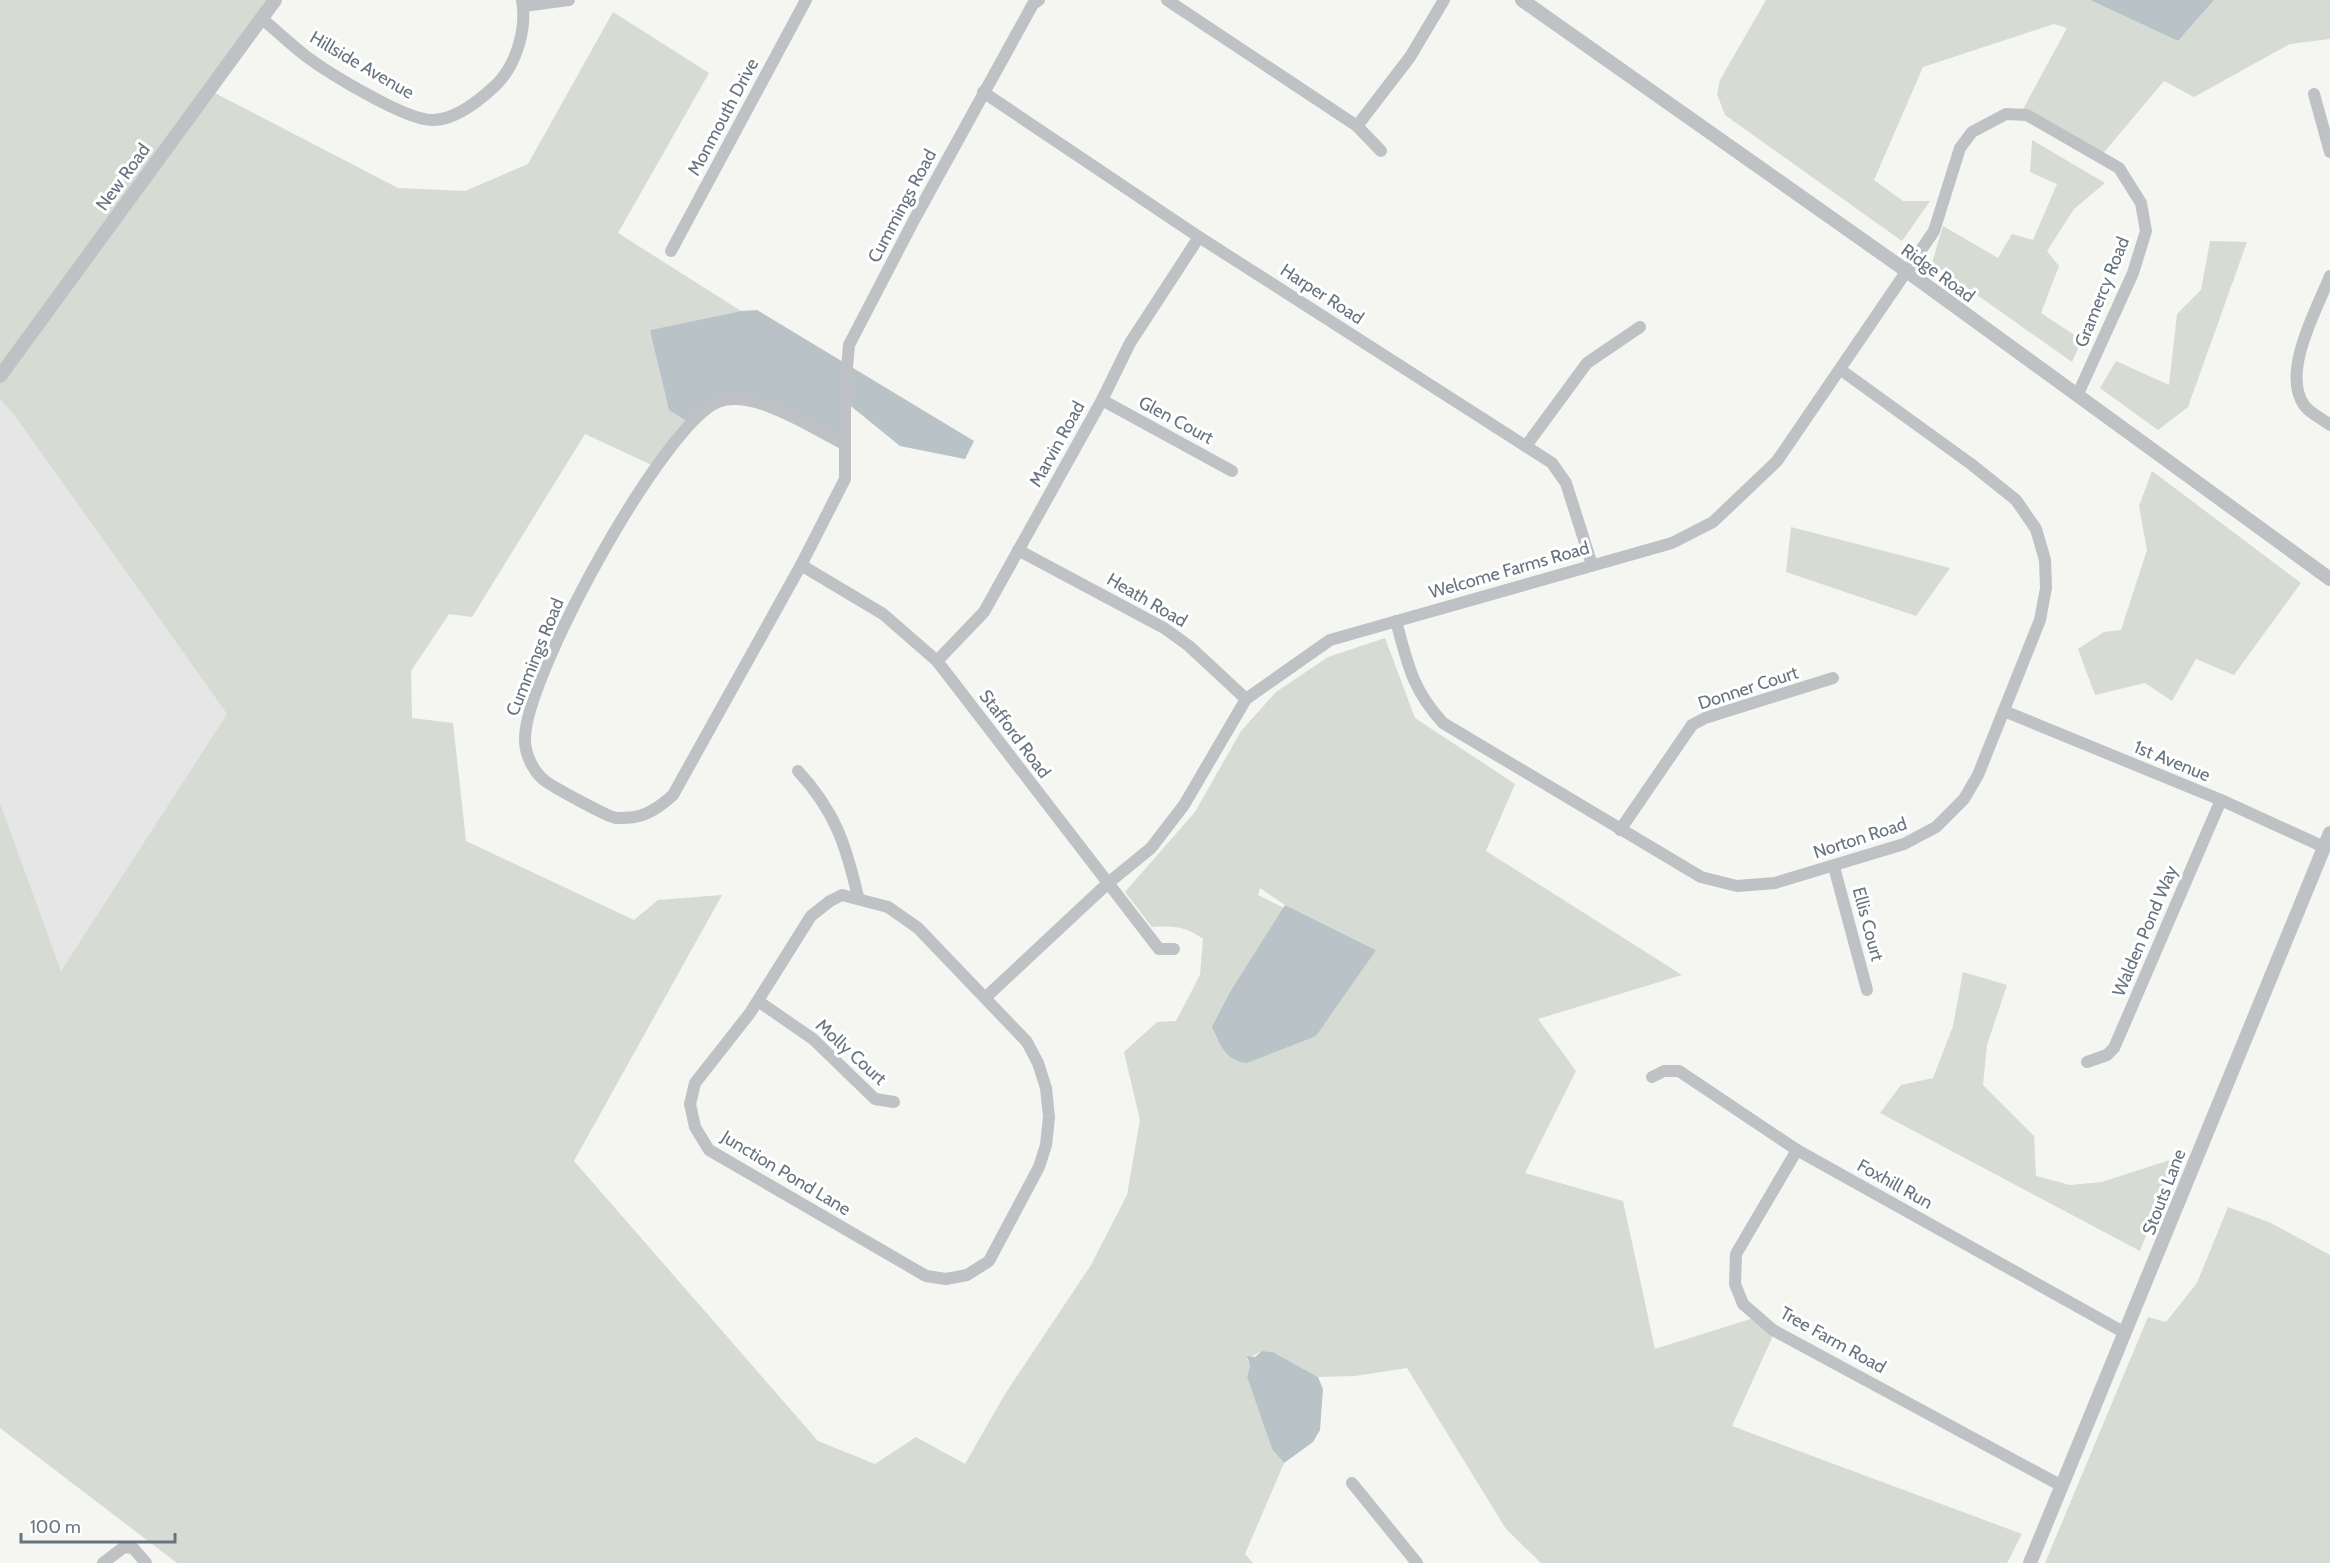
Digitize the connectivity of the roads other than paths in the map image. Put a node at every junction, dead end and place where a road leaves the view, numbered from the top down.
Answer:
1 (275, 0) edge
2 (569, 0) edge
3 (806, 0) edge
4 (1040, 0) edge
5 (1167, 0) edge
6 (1444, 0) edge
7 (1522, 0) edge
8 (522, 3) edge
9 (261, 18) junction
10 (983, 92) junction
11 (2314, 94) dead end
12 (1357, 126) junction
13 (1381, 151) dead end
14 (2330, 152) edge
15 (1199, 237) junction
16 (671, 251) dead end
17 (1908, 272) junction
18 (2330, 276) edge
19 (1640, 327) dead end
20 (1841, 370) junction
21 (0, 376) edge
22 (2077, 396) junction
23 (1102, 400) junction
24 (2330, 425) edge
25 (844, 444) junction
26 (1526, 446) junction
27 (1232, 471) dead end
28 (1018, 550) junction
29 (801, 565) junction
30 (1592, 565) junction
31 (2330, 579) edge
32 (1396, 621) junction
33 (937, 661) junction
34 (1833, 678) dead end
35 (1246, 699) junction
36 (2004, 711) junction
37 (798, 771) dead end
38 (2221, 800) junction
39 (1620, 830) junction
40 (2330, 833) edge
41 (2324, 847) junction
42 (1834, 867) junction
43 (1107, 884) junction
44 (858, 897) junction
45 (1174, 949) dead end
46 (1867, 990) dead end
47 (986, 998) junction
48 (758, 1001) junction
49 (2087, 1062) dead end
50 (1652, 1077) dead end
51 (894, 1102) dead end
52 (1797, 1150) junction
53 (2125, 1333) junction
54 (1352, 1483) dead end
55 (2060, 1485) junction
56 (102, 1563) edge
57 (146, 1563) edge
58 (1417, 1563) edge
59 (2030, 1563) edge

1 - 9 street, New Road
2 - 8 street
3 - 16 street, Monmouth Drive
4 - 10 street, Cummings Road
5 - 12 street
6 - 12 street
7 - 17 street, Ridge Road
8 - 9 street, Hillside Avenue
9 - 21 street, New Road
10 - 15 street, Harper Road
10 - 25 street, Cummings Road
11 - 14 street
12 - 13 street
15 - 23 street, Marvin Road
15 - 26 street, Harper Road
17 - 20 street, Welcome Farms Road
17 - 22 street, Ridge Road
17 - 22 street, Gramercy Road
18 - 24 street
19 - 26 street
20 - 30 street, Welcome Farms Road
20 - 36 street, Norton Road
22 - 31 street, Ridge Road
23 - 27 street, Glen Court
23 - 28 street, Marvin Road
25 - 29 street, Cummings Road
25 - 29 street, Cummings Road
26 - 30 street, Harper Road
28 - 33 street, Marvin Road
28 - 35 street, Heath Road
29 - 33 street, Stafford Road
30 - 32 street, Welcome Farms Road
32 - 35 street, Welcome Farms Road
32 - 39 street, Norton Road
33 - 43 street, Stafford Road
34 - 39 street, Donner Court
35 - 43 street, Welcome Farms Road
36 - 38 street, 1st Avenue
36 - 42 street, Norton Road
37 - 44 street
38 - 41 street, 1st Avenue
38 - 49 street, Walden Pond Way
39 - 42 street, Norton Road
40 - 41 street, Stouts Lane
41 - 53 street, Stouts Lane
42 - 46 street, Ellis Court
43 - 45 street, Stafford Road
43 - 47 street
44 - 47 street, Junction Pond Lane
44 - 48 street, Junction Pond Lane
47 - 48 street, Junction Pond Lane
48 - 51 street, Molly Court
50 - 52 street, Foxhill Run
52 - 53 street, Foxhill Run
52 - 55 street, Tree Farm Road
53 - 55 street, Stouts Lane
54 - 58 street
55 - 59 street, Stouts Lane
56 - 57 street

